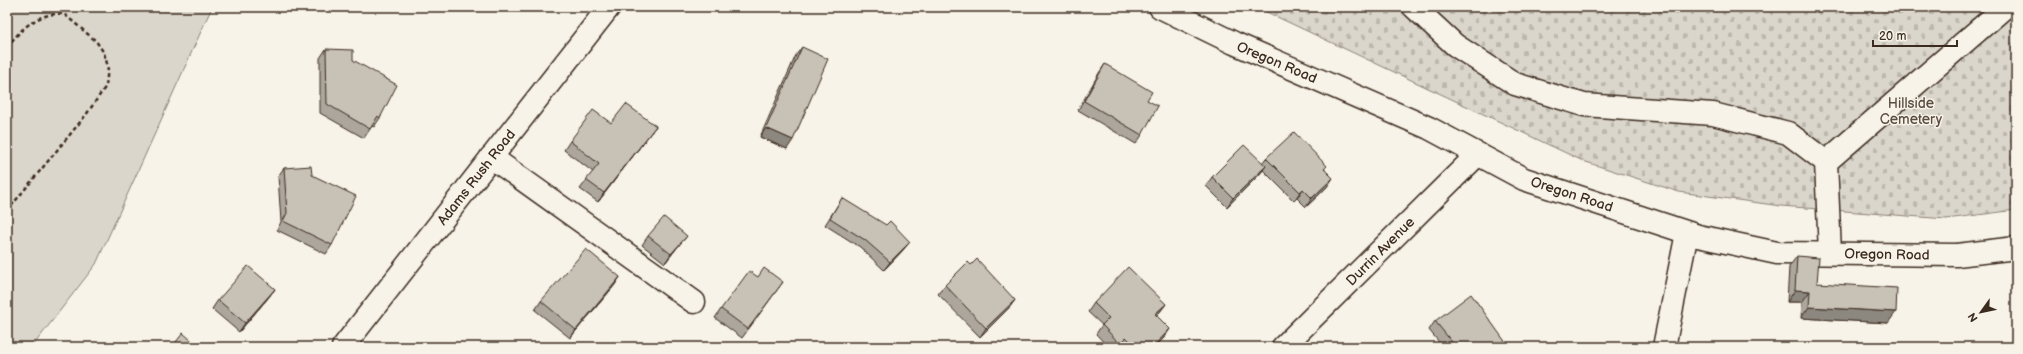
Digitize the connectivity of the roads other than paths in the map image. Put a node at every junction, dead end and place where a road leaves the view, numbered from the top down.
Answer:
1 (609, 7) edge
2 (1160, 7) edge
3 (1414, 7) edge
4 (2005, 7) edge
5 (1478, 154) junction
6 (491, 157) junction
7 (1826, 162) junction
8 (1687, 232) junction
9 (2016, 248) edge
10 (1830, 253) junction
11 (694, 302) dead end
12 (343, 347) edge
13 (1283, 347) edge
14 (1664, 347) edge

1 - 6 street, Adams Rush Road
2 - 5 street, Oregon Road
3 - 7 street
4 - 7 street
5 - 8 street, Oregon Road
5 - 13 street, Durrin Avenue
6 - 11 street
6 - 12 street, Adams Rush Road
7 - 10 street
8 - 10 street, Oregon Road
8 - 14 street
9 - 10 street, Oregon Road

